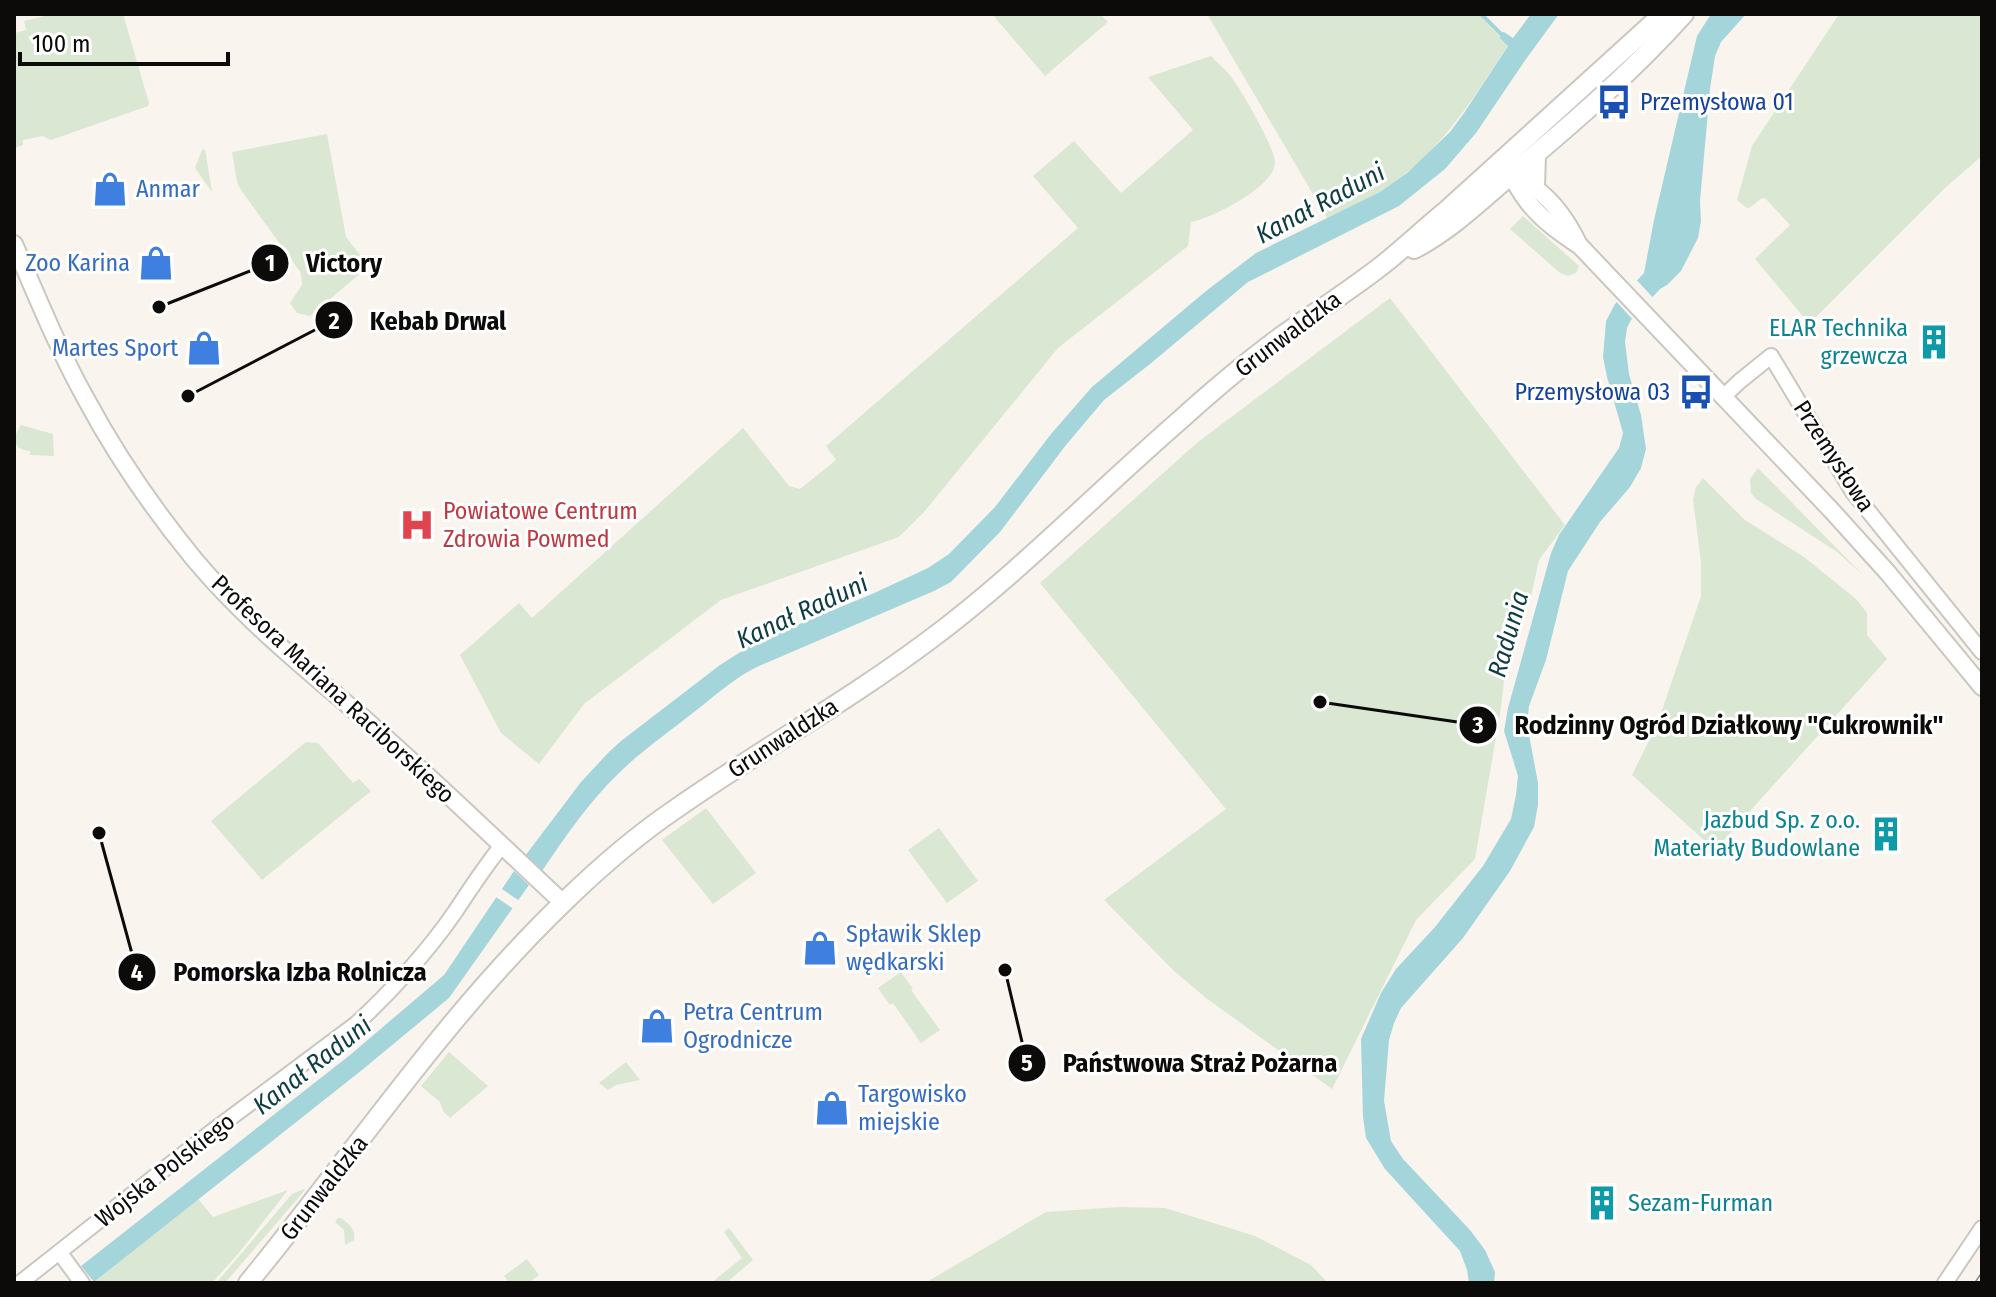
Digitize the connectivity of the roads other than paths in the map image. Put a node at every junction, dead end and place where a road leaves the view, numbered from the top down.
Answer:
1 (1663, 14) edge
2 (1684, 14) edge
3 (1538, 153) junction
4 (1506, 168) junction
5 (1535, 187) junction
6 (14, 244) edge
7 (1580, 246) junction
8 (1723, 397) junction
9 (1982, 652) edge
10 (1982, 687) edge
11 (502, 845) junction
12 (563, 903) junction
13 (1982, 1228) edge
14 (60, 1253) junction
15 (20, 1283) edge
16 (82, 1283) edge
17 (248, 1283) edge
18 (1945, 1283) edge

1 - 4 main road, Grunwaldzka
2 - 3 main road, Grunwaldzka
3 - 4 main road, Grunwaldzka
3 - 5 main road
4 - 5 main road
4 - 7 main road
4 - 12 main road, Grunwaldzka
5 - 7 main road
6 - 11 main road, Profesora Mariana Raciborskiego
7 - 8 main road
8 - 9 street, Przemysłowa
8 - 10 main road
11 - 12 main road, Profesora Mariana Raciborskiego
11 - 14 street, Wojska Polskiego
12 - 17 main road, Grunwaldzka
13 - 18 street
14 - 15 street, Wojska Polskiego
14 - 16 street

